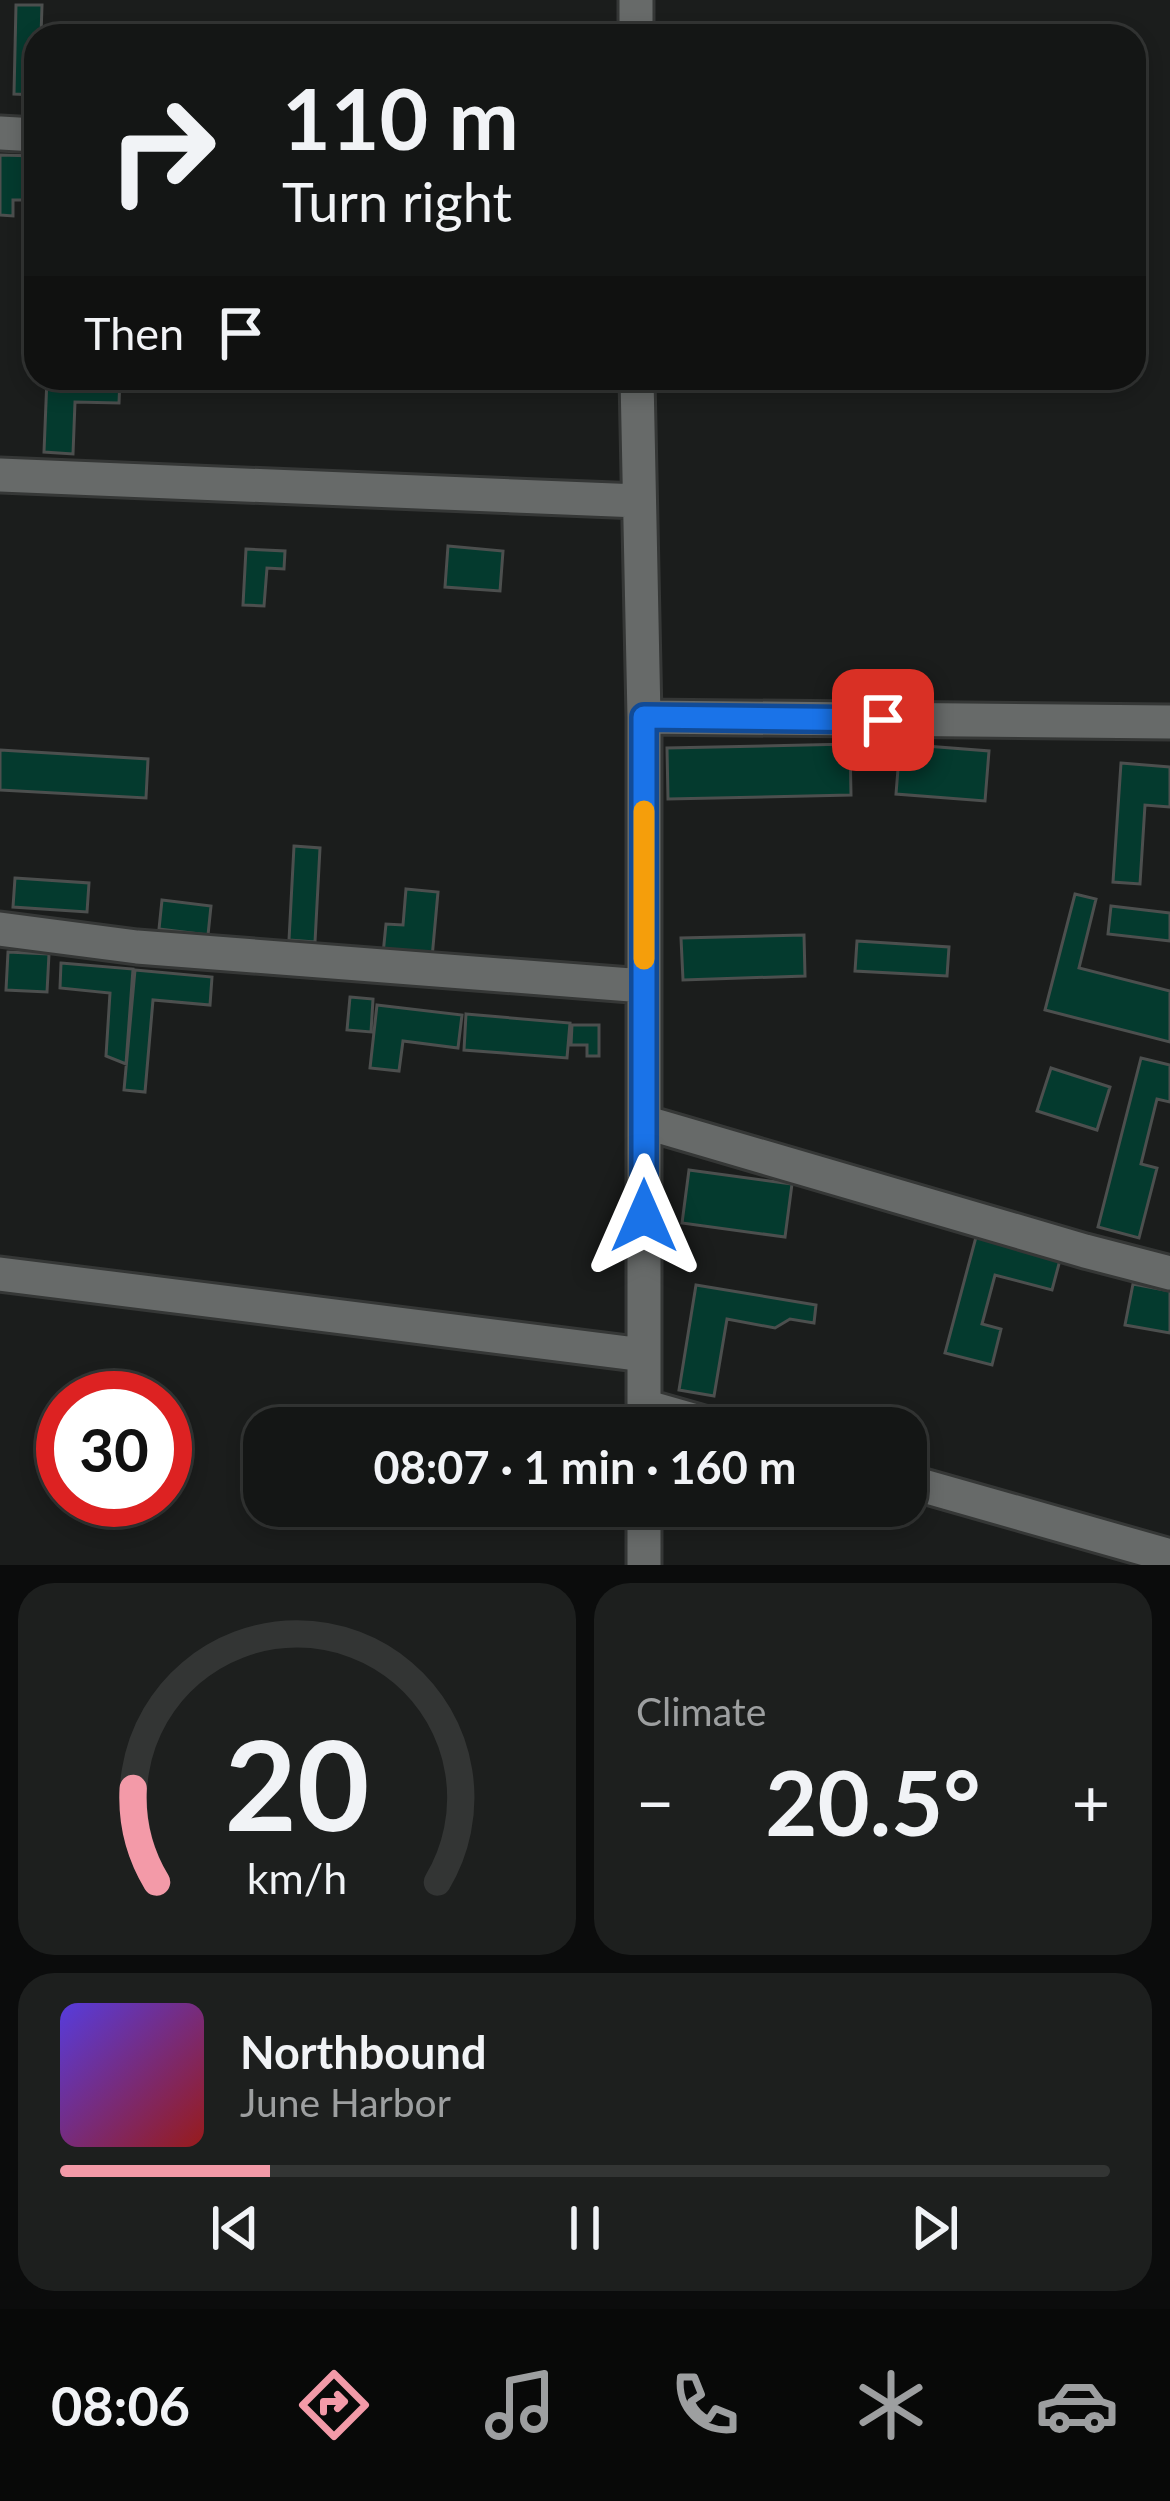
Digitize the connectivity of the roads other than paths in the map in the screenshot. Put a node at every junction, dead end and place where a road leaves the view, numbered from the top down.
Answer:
1 (637, 390) edge
2 (0, 475) edge
3 (639, 501) junction
4 (644, 717) junction
5 (1170, 722) edge
6 (0, 928) edge
7 (644, 986) junction
8 (644, 1122) junction
9 (1170, 1273) edge
10 (0, 1274) edge
11 (644, 1355) junction
12 (644, 1407) edge
13 (927, 1487) edge
14 (644, 1527) edge
15 (1170, 1556) edge
16 (644, 1565) edge

1 - 3 street
2 - 3 street
3 - 4 street
4 - 5 street
4 - 7 street
6 - 7 street
7 - 8 street
8 - 9 street
8 - 11 street
10 - 11 street
11 - 12 street
13 - 15 street
14 - 16 street

